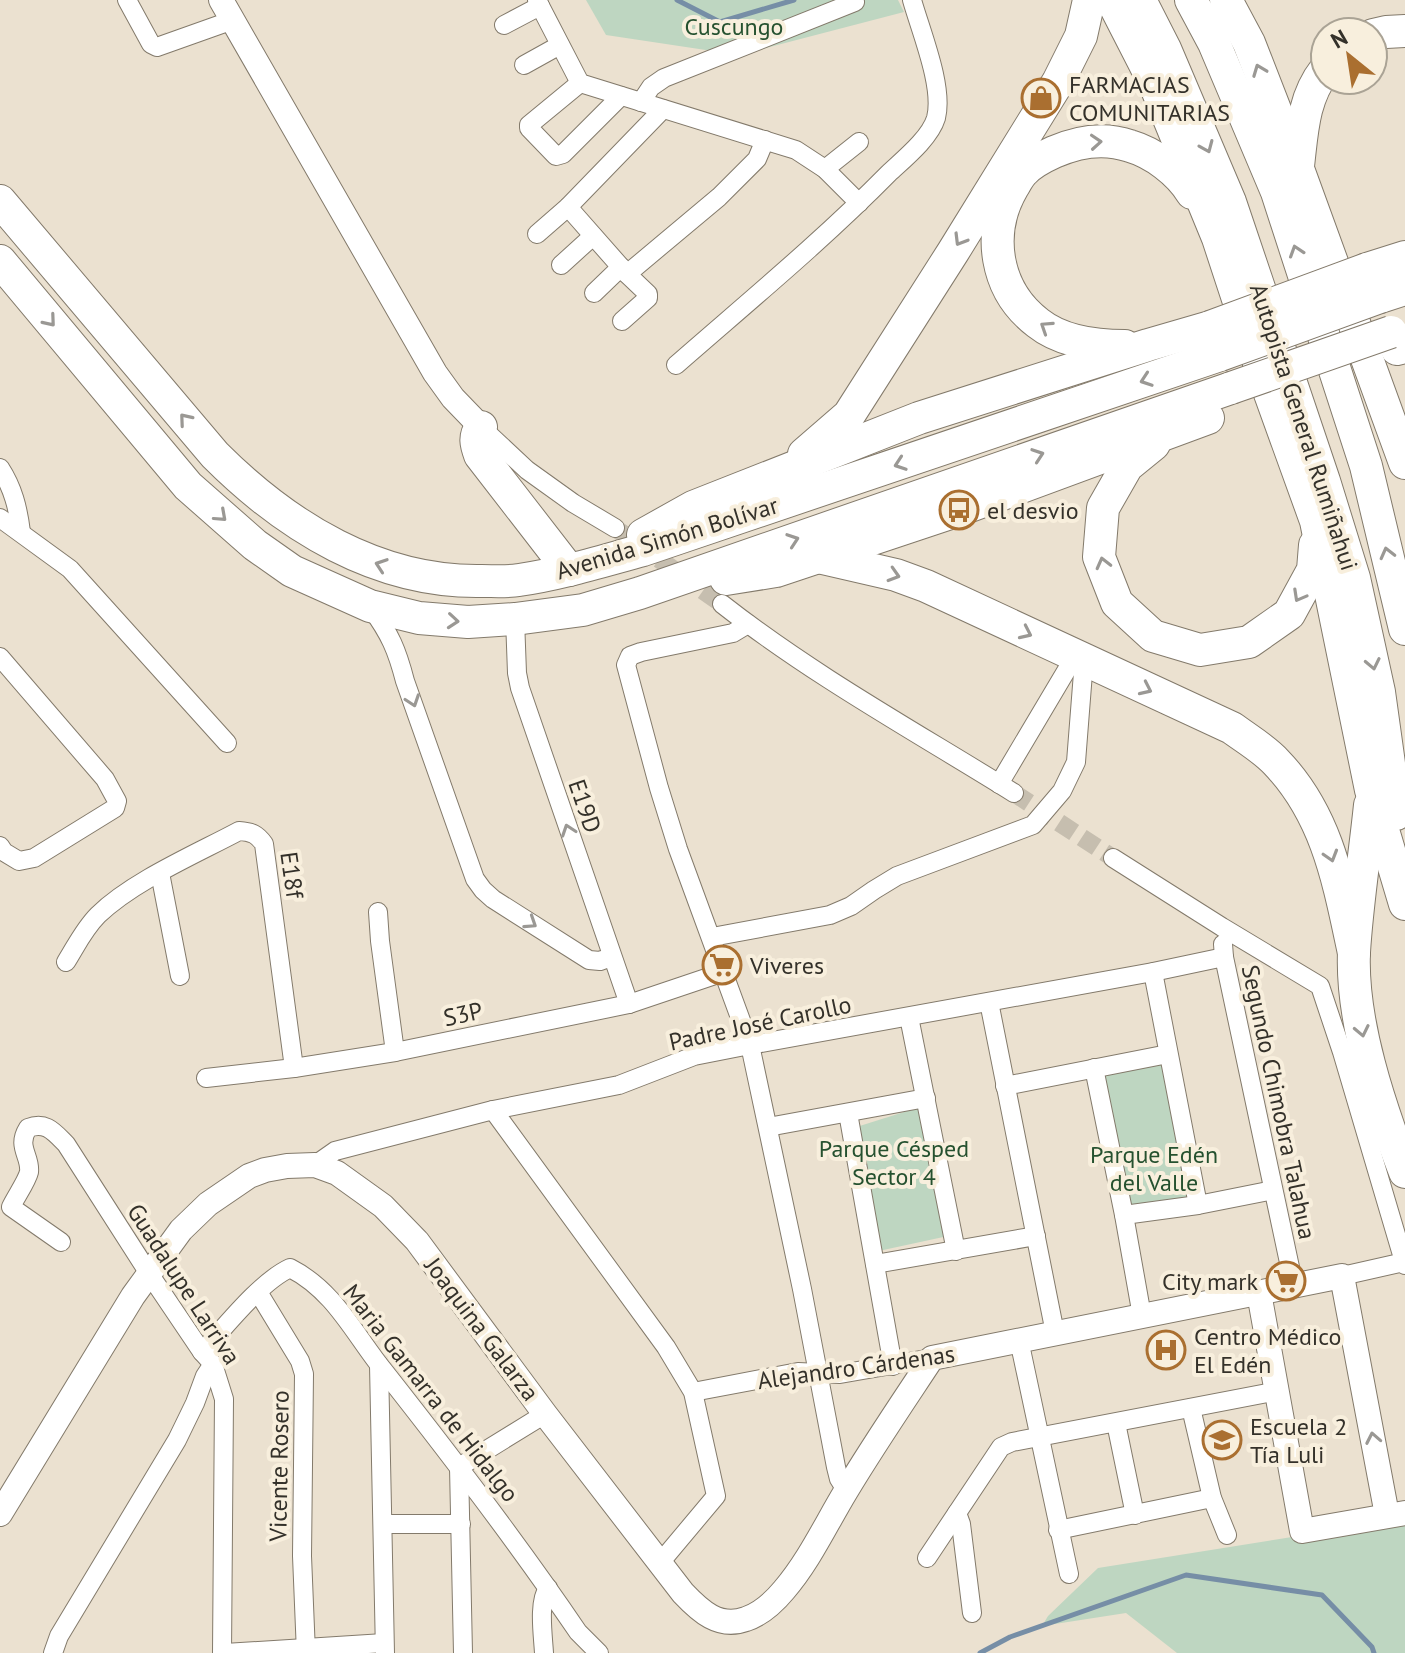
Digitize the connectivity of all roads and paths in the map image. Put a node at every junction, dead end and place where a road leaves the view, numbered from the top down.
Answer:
1 (127, 0) edge
2 (912, 0) edge
3 (1089, 0) edge
4 (1112, 0) edge
5 (1140, 0) edge
6 (1191, 0) edge
7 (1226, 0) edge
8 (855, 2) dead end
9 (539, 3) edge
10 (227, 10) edge
11 (504, 25) dead end
12 (560, 45) junction
13 (524, 65) dead end
14 (580, 83) junction
15 (621, 96) junction
16 (1310, 96) edge
17 (641, 102) junction
18 (663, 109) junction
19 (765, 140) junction
20 (859, 142) dead end
21 (825, 169) junction
22 (1298, 169) junction
23 (0, 201) edge
24 (859, 203) junction
25 (568, 207) junction
26 (537, 234) dead end
27 (593, 236) junction
28 (1218, 238) junction
29 (1405, 257) edge
30 (0, 261) edge
31 (561, 265) dead end
32 (624, 271) junction
33 (1384, 285) edge
34 (594, 293) dead end
35 (622, 321) dead end
36 (1400, 339) edge
37 (1215, 341) junction
38 (1148, 345) junction
39 (676, 365) dead end
40 (1235, 397) junction
41 (481, 427) junction
42 (1167, 434) junction
43 (1405, 463) edge
44 (0, 468) edge
45 (783, 471) junction
46 (0, 518) edge
47 (1316, 521) junction
48 (615, 528) tunnel mouth
49 (21, 532) junction
50 (818, 557) junction
51 (582, 566) junction
52 (640, 593) junction
53 (722, 604) tunnel mouth
54 (370, 606) junction
55 (515, 619) junction
56 (748, 624) junction
57 (1405, 629) edge
58 (0, 657) edge
59 (1080, 658) junction
60 (227, 743) dead end
61 (1371, 790) junction
62 (0, 846) edge
63 (1113, 858) tunnel mouth
64 (160, 873) junction
65 (1405, 874) edge
66 (1405, 904) edge
67 (378, 912) dead end
68 (1222, 927) junction
69 (712, 937) junction
70 (1354, 953) junction
71 (611, 957) junction
72 (1224, 957) junction
73 (66, 962) dead end
74 (724, 972) junction
75 (1153, 972) junction
76 (180, 976) dead end
77 (989, 1002) junction
78 (629, 1004) junction
79 (909, 1017) junction
80 (750, 1045) junction
81 (395, 1052) junction
82 (1168, 1054) junction
83 (294, 1068) junction
84 (1094, 1068) junction
85 (206, 1078) dead end
86 (1005, 1086) junction
87 (926, 1098) junction
88 (493, 1110) junction
89 (848, 1113) junction
90 (768, 1127) junction
91 (315, 1165) junction
92 (1405, 1172) edge
93 (1273, 1190) junction
94 (1198, 1205) junction
95 (1124, 1215) junction
96 (1036, 1236) junction
97 (61, 1242) dead end
98 (956, 1251) junction
99 (875, 1264) junction
100 (1404, 1264) edge
101 (148, 1272) junction
102 (1342, 1276) junction
103 (1294, 1286) junction
104 (258, 1292) junction
105 (1259, 1293) junction
106 (1142, 1316) junction
107 (1055, 1333) junction
108 (1019, 1340) junction
109 (207, 1358) junction
110 (932, 1358) junction
111 (379, 1365) junction
112 (893, 1366) junction
113 (817, 1374) junction
114 (1278, 1391) junction
115 (693, 1392) junction
116 (1191, 1408) junction
117 (545, 1414) junction
118 (1116, 1423) junction
119 (1039, 1438) junction
120 (459, 1467) junction
121 (846, 1490) junction
122 (1212, 1498) junction
123 (957, 1513) junction
124 (0, 1514) edge
125 (1400, 1514) edge
126 (1135, 1515) junction
127 (383, 1524) junction
128 (461, 1524) junction
129 (1058, 1530) junction
130 (1227, 1535) dead end
131 (927, 1558) dead end
132 (659, 1564) junction
133 (1069, 1574) dead end
134 (548, 1588) junction
135 (972, 1613) dead end
136 (385, 1648) edge
137 (306, 1650) edge
138 (53, 1653) edge
139 (224, 1653) edge
140 (463, 1653) edge
141 (544, 1653) edge
142 (599, 1653) edge

1 - 10 street
2 - 24 street
3 -> 45 highway
4 - 28 highway
5 -> 65 highway, Autopista General Rumiñahui
57 -> 6 highway, Autopista General Rumiñahui
22 -> 7 highway
8 - 17 street
9 - 11 street
9 - 12 street
10 - 41 street
12 - 13 street
12 - 14 street
14 - 15 street
14 - 15 street
15 - 17 street
16 - 22 highway
17 - 18 street
18 - 19 street
18 - 25 street
19 - 21 street
19 - 32 street
20 - 21 street
21 - 24 street
22 - 43 highway
51 -> 23 highway, Avenida Simón Bolívar
24 - 39 street
25 - 26 street
25 - 27 street
27 - 31 street
27 - 32 street
38 -> 28 highway
28 - 47 highway
29 - 33 highway
30 -> 54 highway, Avenida Simón Bolívar
32 - 34 street
32 - 35 street
33 - 37 highway, bridge
36 - 40 highway
37 - 38 highway
37 -> 51 highway, Avenida Simón Bolívar
38 - 45 highway
40 - 42 highway
52 -> 40 highway, Avenida Simón Bolívar
41 - 48 street
41 - 51 highway
47 -> 42 highway
42 - 50 highway
44 - 49 street
45 - 51 highway
46 - 49 street
47 - 61 highway
49 - 60 street
50 - 52 highway
50 -> 59 highway
52 - 55 highway, Avenida Simón Bolívar
53 - 56 street
54 -> 55 highway, Avenida Simón Bolívar
54 -> 71 street
71 -> 55 street, E19D
56 - 59 street
56 - 69 street
58 - 62 street
59 - 69 street
59 -> 70 highway
61 - 66 highway
61 - 70 highway
63 - 68 street
64 - 73 street, E18f
64 - 76 street
64 - 83 street, E18f
67 - 81 street
68 - 72 street, Segundo Chimobra Talahua
68 - 100 street
69 - 74 street
70 -> 92 highway
71 - 78 street, E19D
72 - 75 street, Padre José Carollo
72 - 93 street, Segundo Chimobra Talahua
74 - 78 street, S3P
74 - 80 street
75 - 77 street, Padre José Carollo
75 - 82 street
77 - 79 street, Padre José Carollo
77 - 86 street
78 - 81 street, S3P
79 - 80 street, Padre José Carollo
79 - 87 street
80 - 88 street, Padre José Carollo
80 - 90 street
81 - 83 street, S3P
82 - 84 street
82 - 94 street
83 - 85 street, S3P
84 - 86 street
84 - 95 street
86 - 96 street
87 - 89 street
87 - 98 street
88 - 91 street, Padre José Carollo
88 - 115 street
89 - 90 street
89 - 99 street
90 - 113 street
91 - 101 street
91 - 117 street, Joaquina Galarza
93 - 94 street
93 - 103 street, Segundo Chimobra Talahua
94 - 95 street
95 - 106 street
96 - 98 street
96 - 107 street
97 - 101 street, Guadalupe Larriva
98 - 99 street
99 - 112 street
100 - 102 street, Alejandro Cárdenas
101 - 109 street, Guadalupe Larriva
101 - 124 street
102 - 103 street, Alejandro Cárdenas
125 -> 102 street
103 - 105 street, Alejandro Cárdenas
104 - 109 street, Maria Gamarra de Hidalgo
104 - 111 street, Maria Gamarra de Hidalgo
104 - 137 street, Vicente Rosero
105 - 106 street, Alejandro Cárdenas
105 - 114 street
106 - 107 street, Alejandro Cárdenas
107 - 108 street, Alejandro Cárdenas
108 - 110 street, Alejandro Cárdenas
108 - 119 street
109 - 138 street, Maria Gamarra de Hidalgo
109 - 139 street, Guadalupe Larriva
110 - 112 street, Alejandro Cárdenas
110 - 121 street, Joaquina Galarza
111 - 120 street, Maria Gamarra de Hidalgo
111 - 127 street
112 - 113 street, Alejandro Cárdenas
113 - 115 street, Alejandro Cárdenas
113 - 121 street
114 - 116 street
114 - 125 street
115 - 132 street
116 - 118 street
116 - 122 street
117 - 120 street
117 - 132 street, Joaquina Galarza
118 - 119 street
118 - 126 street
119 - 123 street
119 - 129 street
120 - 128 street
120 - 134 street, Maria Gamarra de Hidalgo
121 - 132 street, Joaquina Galarza
122 - 126 street
122 - 130 street
123 - 131 street
123 - 135 street
126 - 129 street
127 - 128 street
127 - 136 street
128 - 140 street
129 - 133 street
134 - 141 street
134 - 142 street, Maria Gamarra de Hidalgo
136 - 137 street
137 - 139 street

